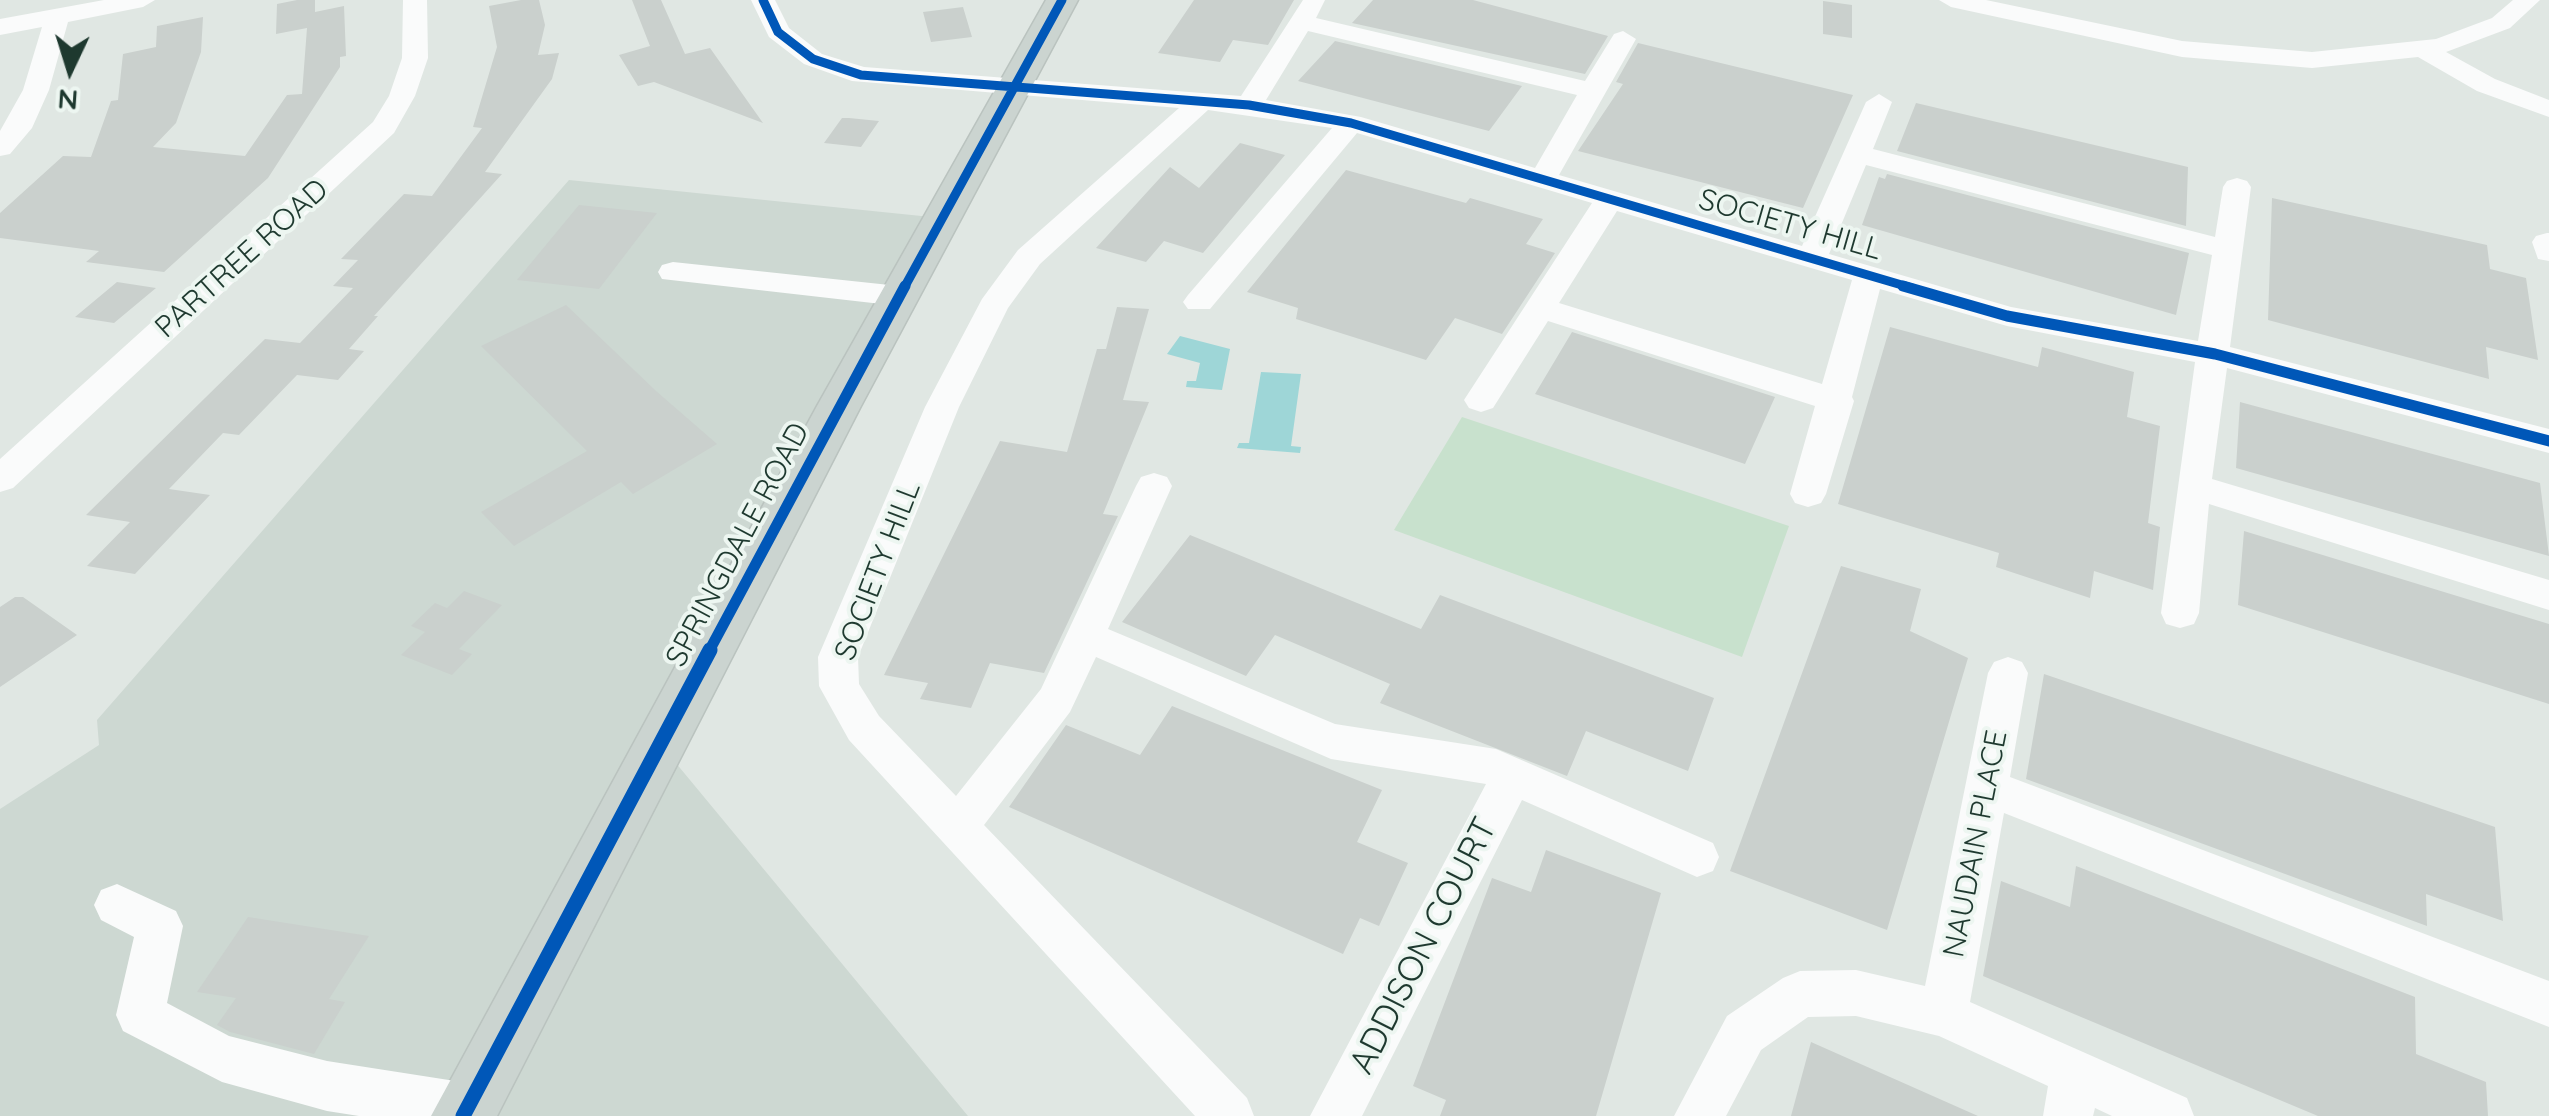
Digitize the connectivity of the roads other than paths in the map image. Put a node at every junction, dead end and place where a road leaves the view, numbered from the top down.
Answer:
1 (143, 0) edge
2 (415, 0) edge
3 (763, 0) edge
4 (1062, 0) edge
5 (1951, 0) edge
6 (2528, 0) edge
7 (1308, 11) edge
8 (57, 17) junction
9 (0, 28) edge
10 (1623, 39) dead end
11 (2422, 50) junction
12 (1014, 86) junction
13 (1594, 91) junction
14 (1202, 101) junction
15 (1880, 102) dead end
16 (1248, 105) junction
17 (2549, 109) edge
18 (1351, 122) junction
19 (0, 148) edge
20 (1857, 154) junction
21 (1543, 178) junction
22 (2237, 188) dead end
23 (1610, 198) junction
24 (2229, 250) junction
25 (1812, 258) junction
26 (673, 272) dead end
27 (1869, 274) junction
28 (898, 296) junction
29 (1198, 302) dead end
30 (1542, 308) junction
31 (2216, 354) junction
32 (1481, 400) dead end
33 (1837, 401) junction
34 (2549, 441) edge
35 (0, 480) edge
36 (1154, 486) dead end
37 (2194, 486) junction
38 (1808, 494) dead end
39 (2549, 595) edge
40 (2180, 613) dead end
41 (1086, 636) junction
42 (2008, 673) dead end
43 (1512, 776) junction
44 (1986, 787) junction
45 (957, 827) junction
46 (1698, 858) dead end
47 (117, 905) dead end
48 (2549, 1004) edge
49 (1944, 1014) junction
50 (2071, 1095) edge
51 (466, 1112) edge
52 (1229, 1116) edge
53 (1335, 1116) edge
54 (1699, 1116) edge
55 (2169, 1116) edge

1 - 8 street
2 - 35 street, PARTREE ROAD
3 - 12 street, SOCIETY HILL
4 - 12 main road, SPRINGDALE ROAD
5 - 11 street
6 - 11 street
7 - 13 street
7 - 16 street
8 - 9 street
8 - 19 street
10 - 13 street
11 - 17 street
12 - 14 street, SOCIETY HILL
12 - 28 main road, SPRINGDALE ROAD
13 - 21 street
14 - 16 street, SOCIETY HILL
14 - 45 street, SOCIETY HILL
15 - 20 street
16 - 18 street, SOCIETY HILL
18 - 21 street, SOCIETY HILL
18 - 29 street
20 - 24 street
20 - 25 street
21 - 23 street, SOCIETY HILL
22 - 24 street
23 - 25 street, SOCIETY HILL
23 - 30 street
24 - 31 street
25 - 27 street, SOCIETY HILL
26 - 28 street
27 - 31 street, SOCIETY HILL
27 - 33 street
28 - 51 main road, SPRINGDALE ROAD
30 - 32 street
30 - 33 street
31 - 34 street, SOCIETY HILL
31 - 37 street
33 - 38 street
36 - 41 street
37 - 39 street
37 - 40 street
41 - 43 street
41 - 45 street
42 - 44 street, NAUDAIN PLACE
43 - 46 street
43 - 53 street, ADDISON COURT
44 - 48 street
44 - 49 street, NAUDAIN PLACE
45 - 52 street, SOCIETY HILL
47 - 51 street
49 - 50 street
49 - 54 street
50 - 55 street

